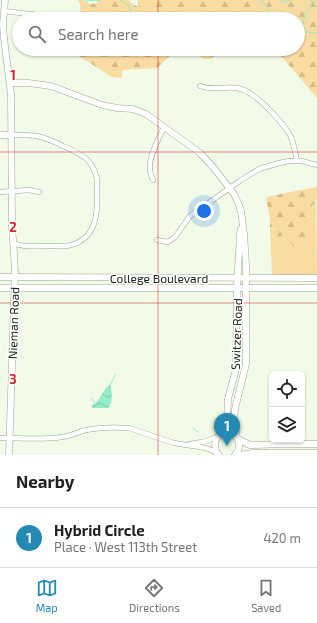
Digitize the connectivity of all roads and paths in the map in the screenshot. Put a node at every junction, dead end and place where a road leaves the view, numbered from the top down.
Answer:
1 (5, 0) edge
2 (4, 11) junction
3 (12, 12) edge
4 (10, 83) junction
5 (200, 86) dead end
6 (164, 127) junction
7 (0, 135) edge
8 (11, 135) junction
9 (297, 161) junction
10 (317, 166) edge
11 (153, 180) dead end
12 (230, 188) junction
13 (11, 191) junction
14 (0, 192) edge
15 (39, 192) dead end
16 (157, 240) dead end
17 (13, 243) junction
18 (242, 254) junction
19 (0, 277) edge
20 (15, 277) junction
21 (238, 278) junction
22 (246, 278) junction
23 (317, 278) edge
24 (0, 288) edge
25 (15, 288) junction
26 (237, 288) junction
27 (246, 288) junction
28 (317, 288) edge
29 (236, 366) junction
30 (245, 367) junction
31 (219, 436) junction
32 (237, 437) junction
33 (0, 438) edge
34 (9, 438) junction
35 (186, 444) junction
36 (283, 444) junction
37 (317, 444) edge
38 (217, 453) edge
39 (284, 453) junction
40 (317, 453) edge
41 (9, 455) edge
42 (235, 455) edge
43 (240, 455) edge

1 - 2 main road, Nieman Road
2 - 3 street
2 - 4 main road, Nieman Road
4 - 6 main road
4 - 8 main road, Nieman Road
5 - 9 street
6 - 11 street
6 - 12 main road
7 - 8 main road
8 - 13 main road, Nieman Road
8 - 17 street
9 - 10 street
9 - 12 street
12 - 16 street
12 - 18 main road
13 - 14 street
13 - 15 street
13 - 17 main road, Nieman Road
17 - 20 main road, Nieman Road
18 - 21 main road, Switzer Road
18 - 22 main road, Switzer Road
19 - 20 main road, College Boulevard
20 - 21 main road, College Boulevard
20 - 25 main road, Nieman Road
21 - 22 main road, College Boulevard
21 - 26 main road, Switzer Road
22 - 23 main road, College Boulevard
22 - 27 main road, Switzer Road
24 - 25 main road, College Boulevard
25 - 26 main road, College Boulevard
25 - 34 main road, Nieman Road
26 - 27 main road, College Boulevard
26 - 29 main road, Switzer Road
27 - 28 main road, College Boulevard
27 - 30 main road, Switzer Road
29 - 30 main road
29 - 31 main road, Switzer Road
30 - 32 main road, Switzer Road
31 - 32 main road
31 - 35 street
31 - 38 main road, Switzer Road
32 - 36 main road
32 - 42 main road, Switzer Road
33 - 34 street
34 - 35 street
34 - 41 main road, Nieman Road
35 - 38 street
36 - 37 main road
36 - 39 main road
39 - 40 main road
39 - 43 main road

